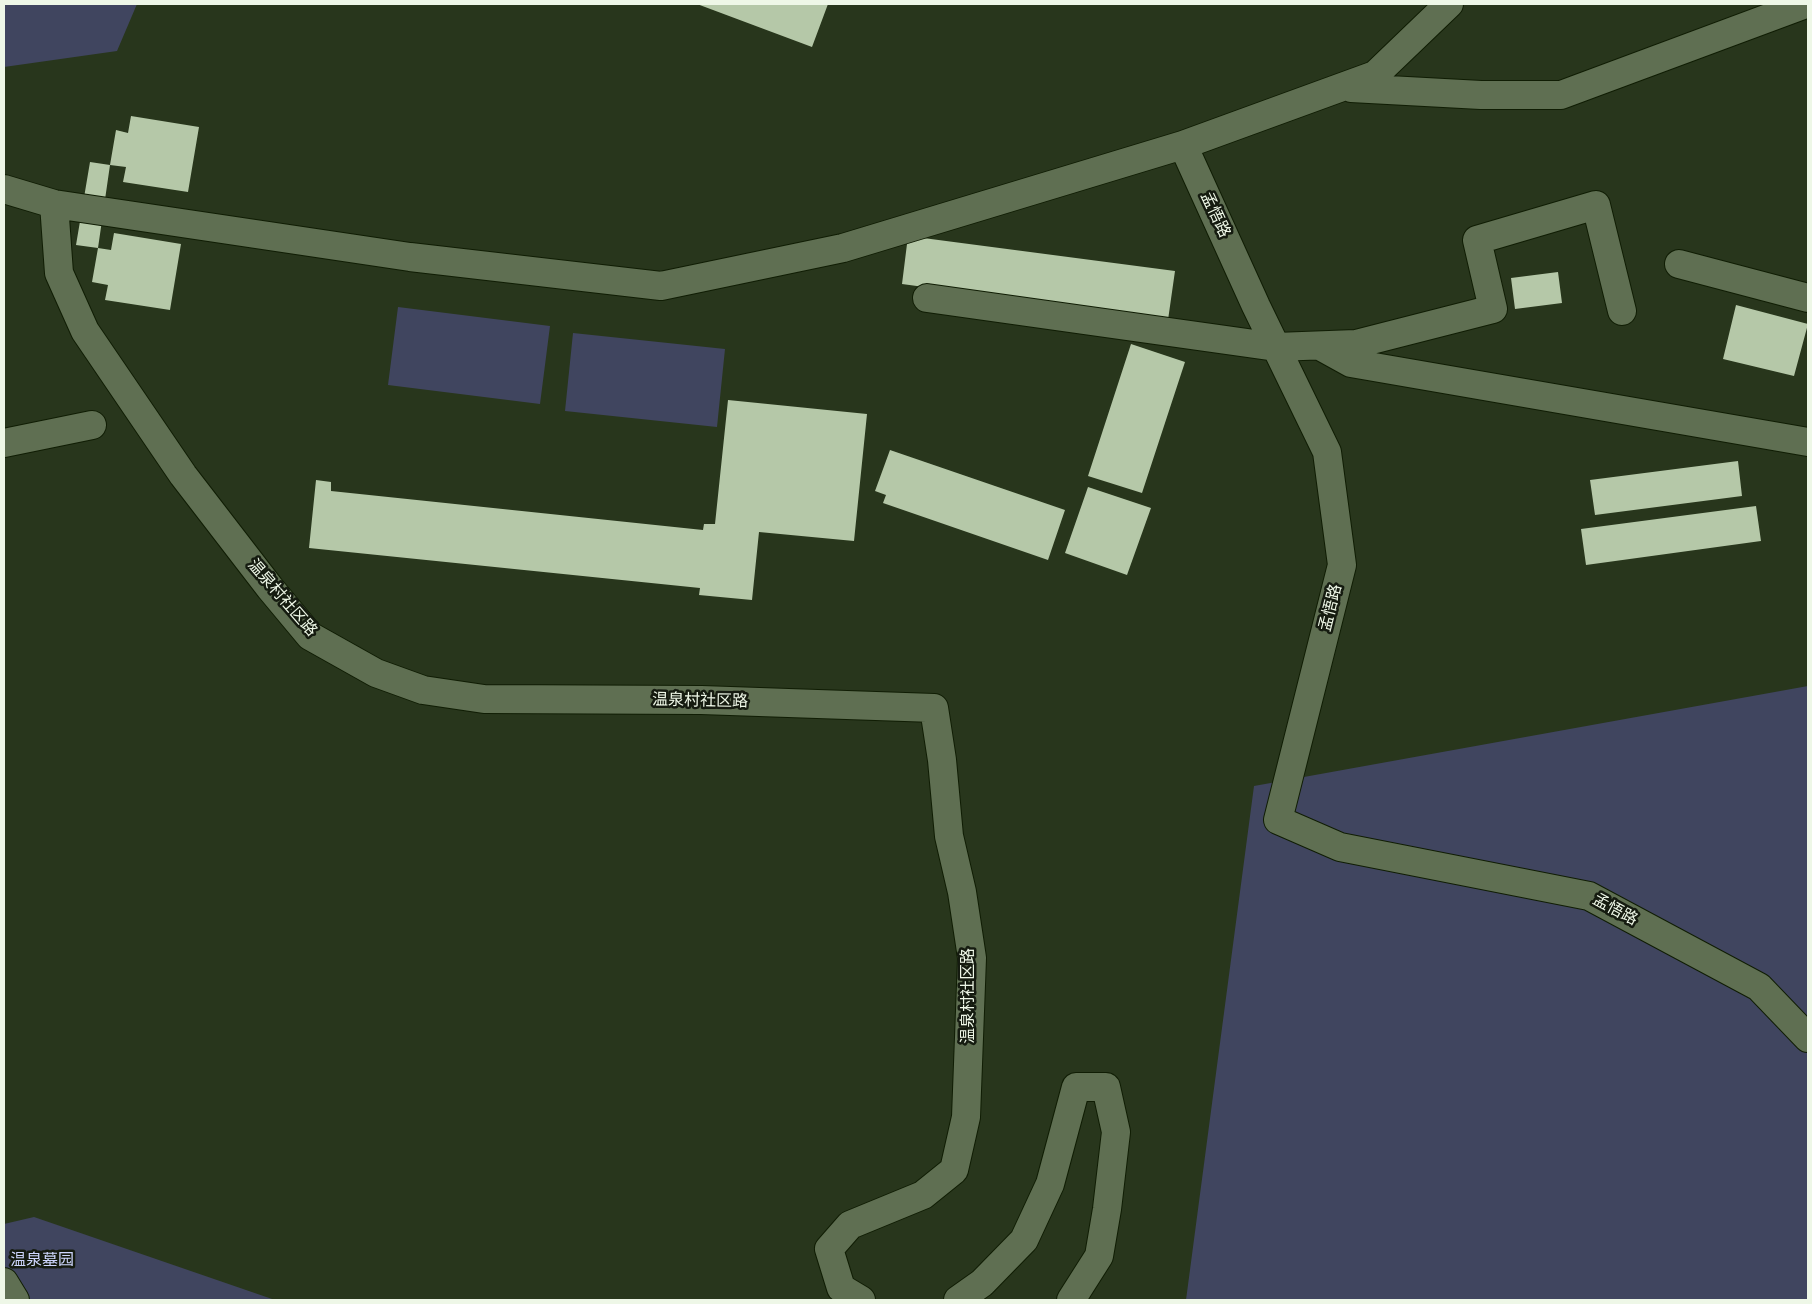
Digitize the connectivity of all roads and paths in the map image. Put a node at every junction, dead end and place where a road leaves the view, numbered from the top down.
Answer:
1 (1449, 4) edge
2 (1806, 4) edge
3 (1342, 88) junction
4 (1183, 146) junction
5 (4, 189) edge
6 (54, 204) junction
7 (1678, 264) dead end
8 (927, 298) dead end
9 (1808, 298) edge
10 (1622, 311) dead end
11 (1319, 345) junction
12 (1276, 347) junction
13 (92, 425) dead end
14 (1808, 442) edge
15 (4, 443) edge
16 (1808, 1038) edge
17 (4, 1282) edge
18 (15, 1300) edge
19 (861, 1300) edge
20 (958, 1300) edge
21 (1071, 1300) edge

1 - 3 street
2 - 3 street
3 - 4 street
4 - 6 street
4 - 12 street, 孟悟路
5 - 6 street
6 - 19 street, 温泉村社区路
7 - 9 street
8 - 12 street
10 - 11 street
11 - 12 street
11 - 14 street
12 - 16 street, 孟悟路
13 - 15 street
17 - 18 street
20 - 21 street

